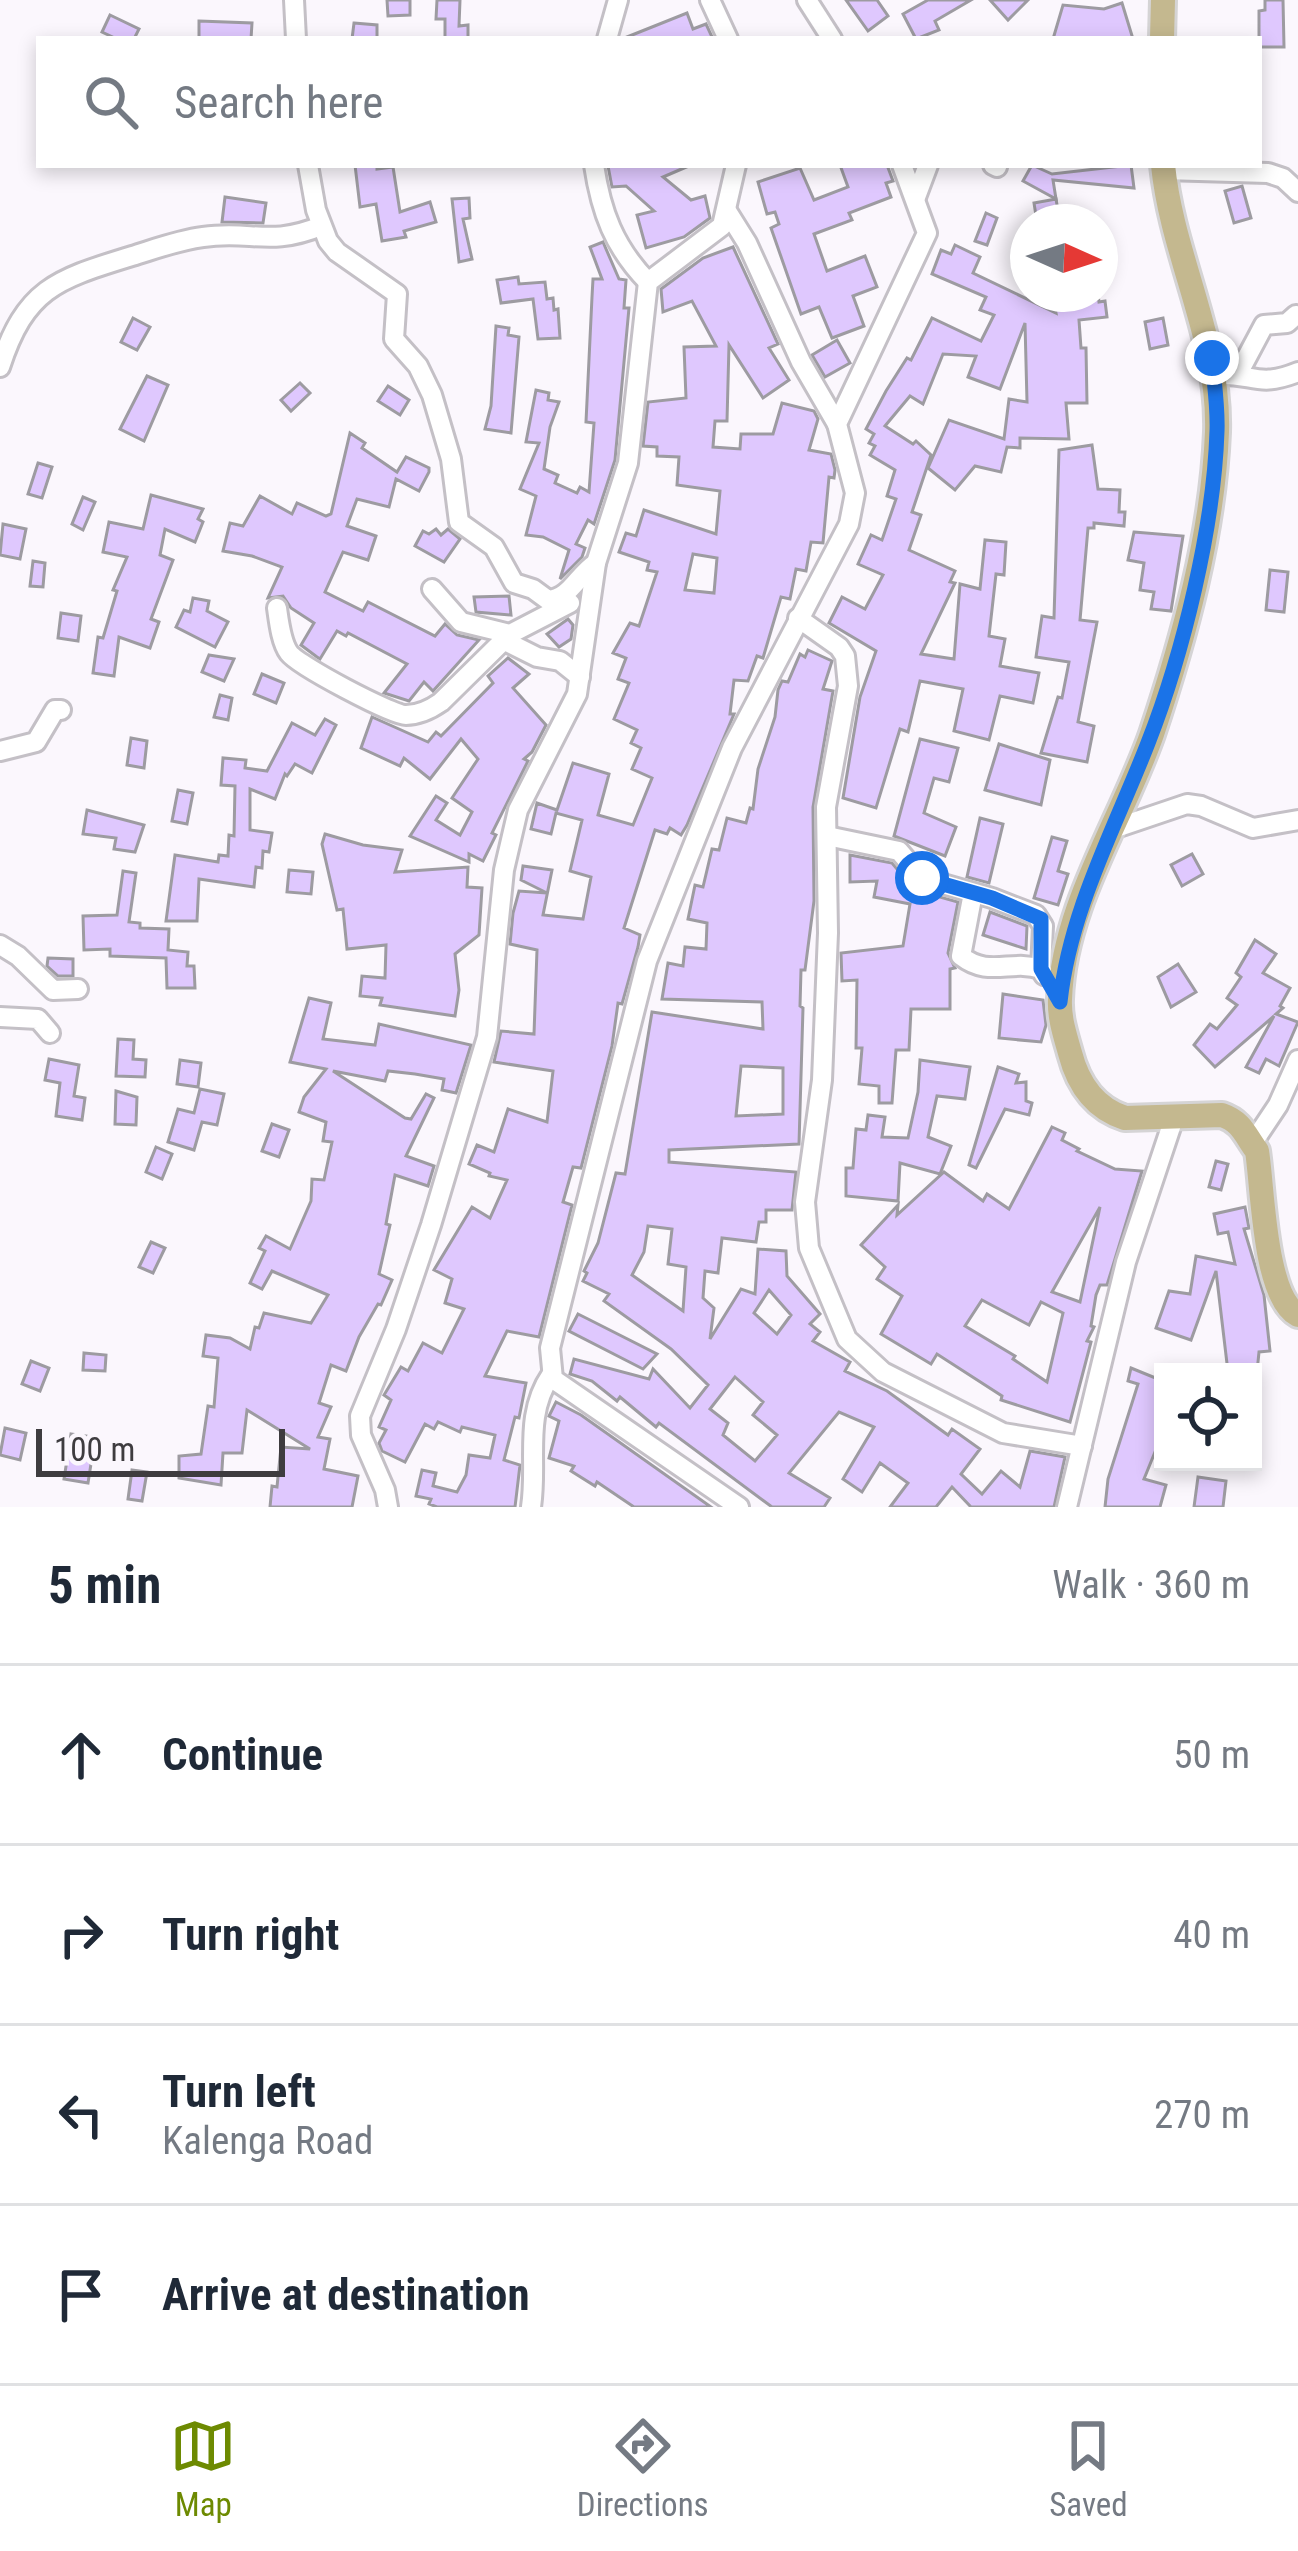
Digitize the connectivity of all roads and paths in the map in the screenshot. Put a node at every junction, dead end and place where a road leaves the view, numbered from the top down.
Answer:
1 (294, 0) edge
2 (617, 0) edge
3 (710, 0) edge
4 (807, 0) edge
5 (1163, 0) edge
6 (611, 35) edge
7 (296, 36) edge
8 (727, 36) edge
9 (830, 36) edge
10 (1162, 36) edge
11 (309, 168) edge
12 (594, 168) edge
13 (735, 168) edge
14 (903, 168) edge
15 (927, 168) edge
16 (1164, 168) edge
17 (1296, 185) edge
18 (916, 196) junction
19 (727, 211) junction
20 (321, 226) junction
21 (647, 282) junction
22 (1296, 316) edge
23 (0, 367) edge
24 (1298, 372) edge
25 (1226, 374) junction
26 (838, 424) junction
27 (596, 563) junction
28 (432, 590) dead end
29 (590, 600) junction
30 (277, 608) dead end
31 (798, 618) junction
32 (507, 638) junction
33 (580, 677) junction
34 (61, 710) dead end
35 (0, 752) edge
36 (1298, 820) edge
37 (1113, 829) junction
38 (827, 836) junction
39 (973, 892) junction
40 (0, 945) edge
41 (1041, 969) junction
42 (78, 989) dead end
43 (1060, 1002) junction
44 (0, 1017) edge
45 (50, 1034) dead end
46 (1298, 1060) edge
47 (1174, 1118) junction
48 (1252, 1144) junction
49 (1298, 1315) edge
50 (551, 1376) junction
51 (1082, 1446) junction
52 (388, 1507) edge
53 (531, 1507) edge
54 (739, 1507) edge
55 (1067, 1507) edge

1 - 7 street
2 - 6 street
3 - 8 street
4 - 9 street
5 - 10 main road
11 - 20 street
12 - 21 street
13 - 19 street
14 - 18 street
15 - 18 street
16 - 17 street
16 - 25 main road
18 - 26 street
19 - 21 street
19 - 26 street
20 - 23 street
20 - 27 street
21 - 27 street
22 - 25 street
24 - 25 street
25 - 37 main road
26 - 31 street
27 - 29 street
28 - 32 street
29 - 32 street
29 - 33 street
30 - 32 street
31 - 38 street
31 - 50 street
32 - 33 street
33 - 52 street
34 - 35 street
36 - 37 street
37 - 43 main road
38 - 39 street
38 - 51 street
39 - 41 street
39 - 41 street
40 - 42 street
41 - 43 street
43 - 47 main road
44 - 45 street
46 - 48 street
47 - 48 main road
47 - 51 street
48 - 49 main road
50 - 53 street
50 - 54 street
51 - 55 street

